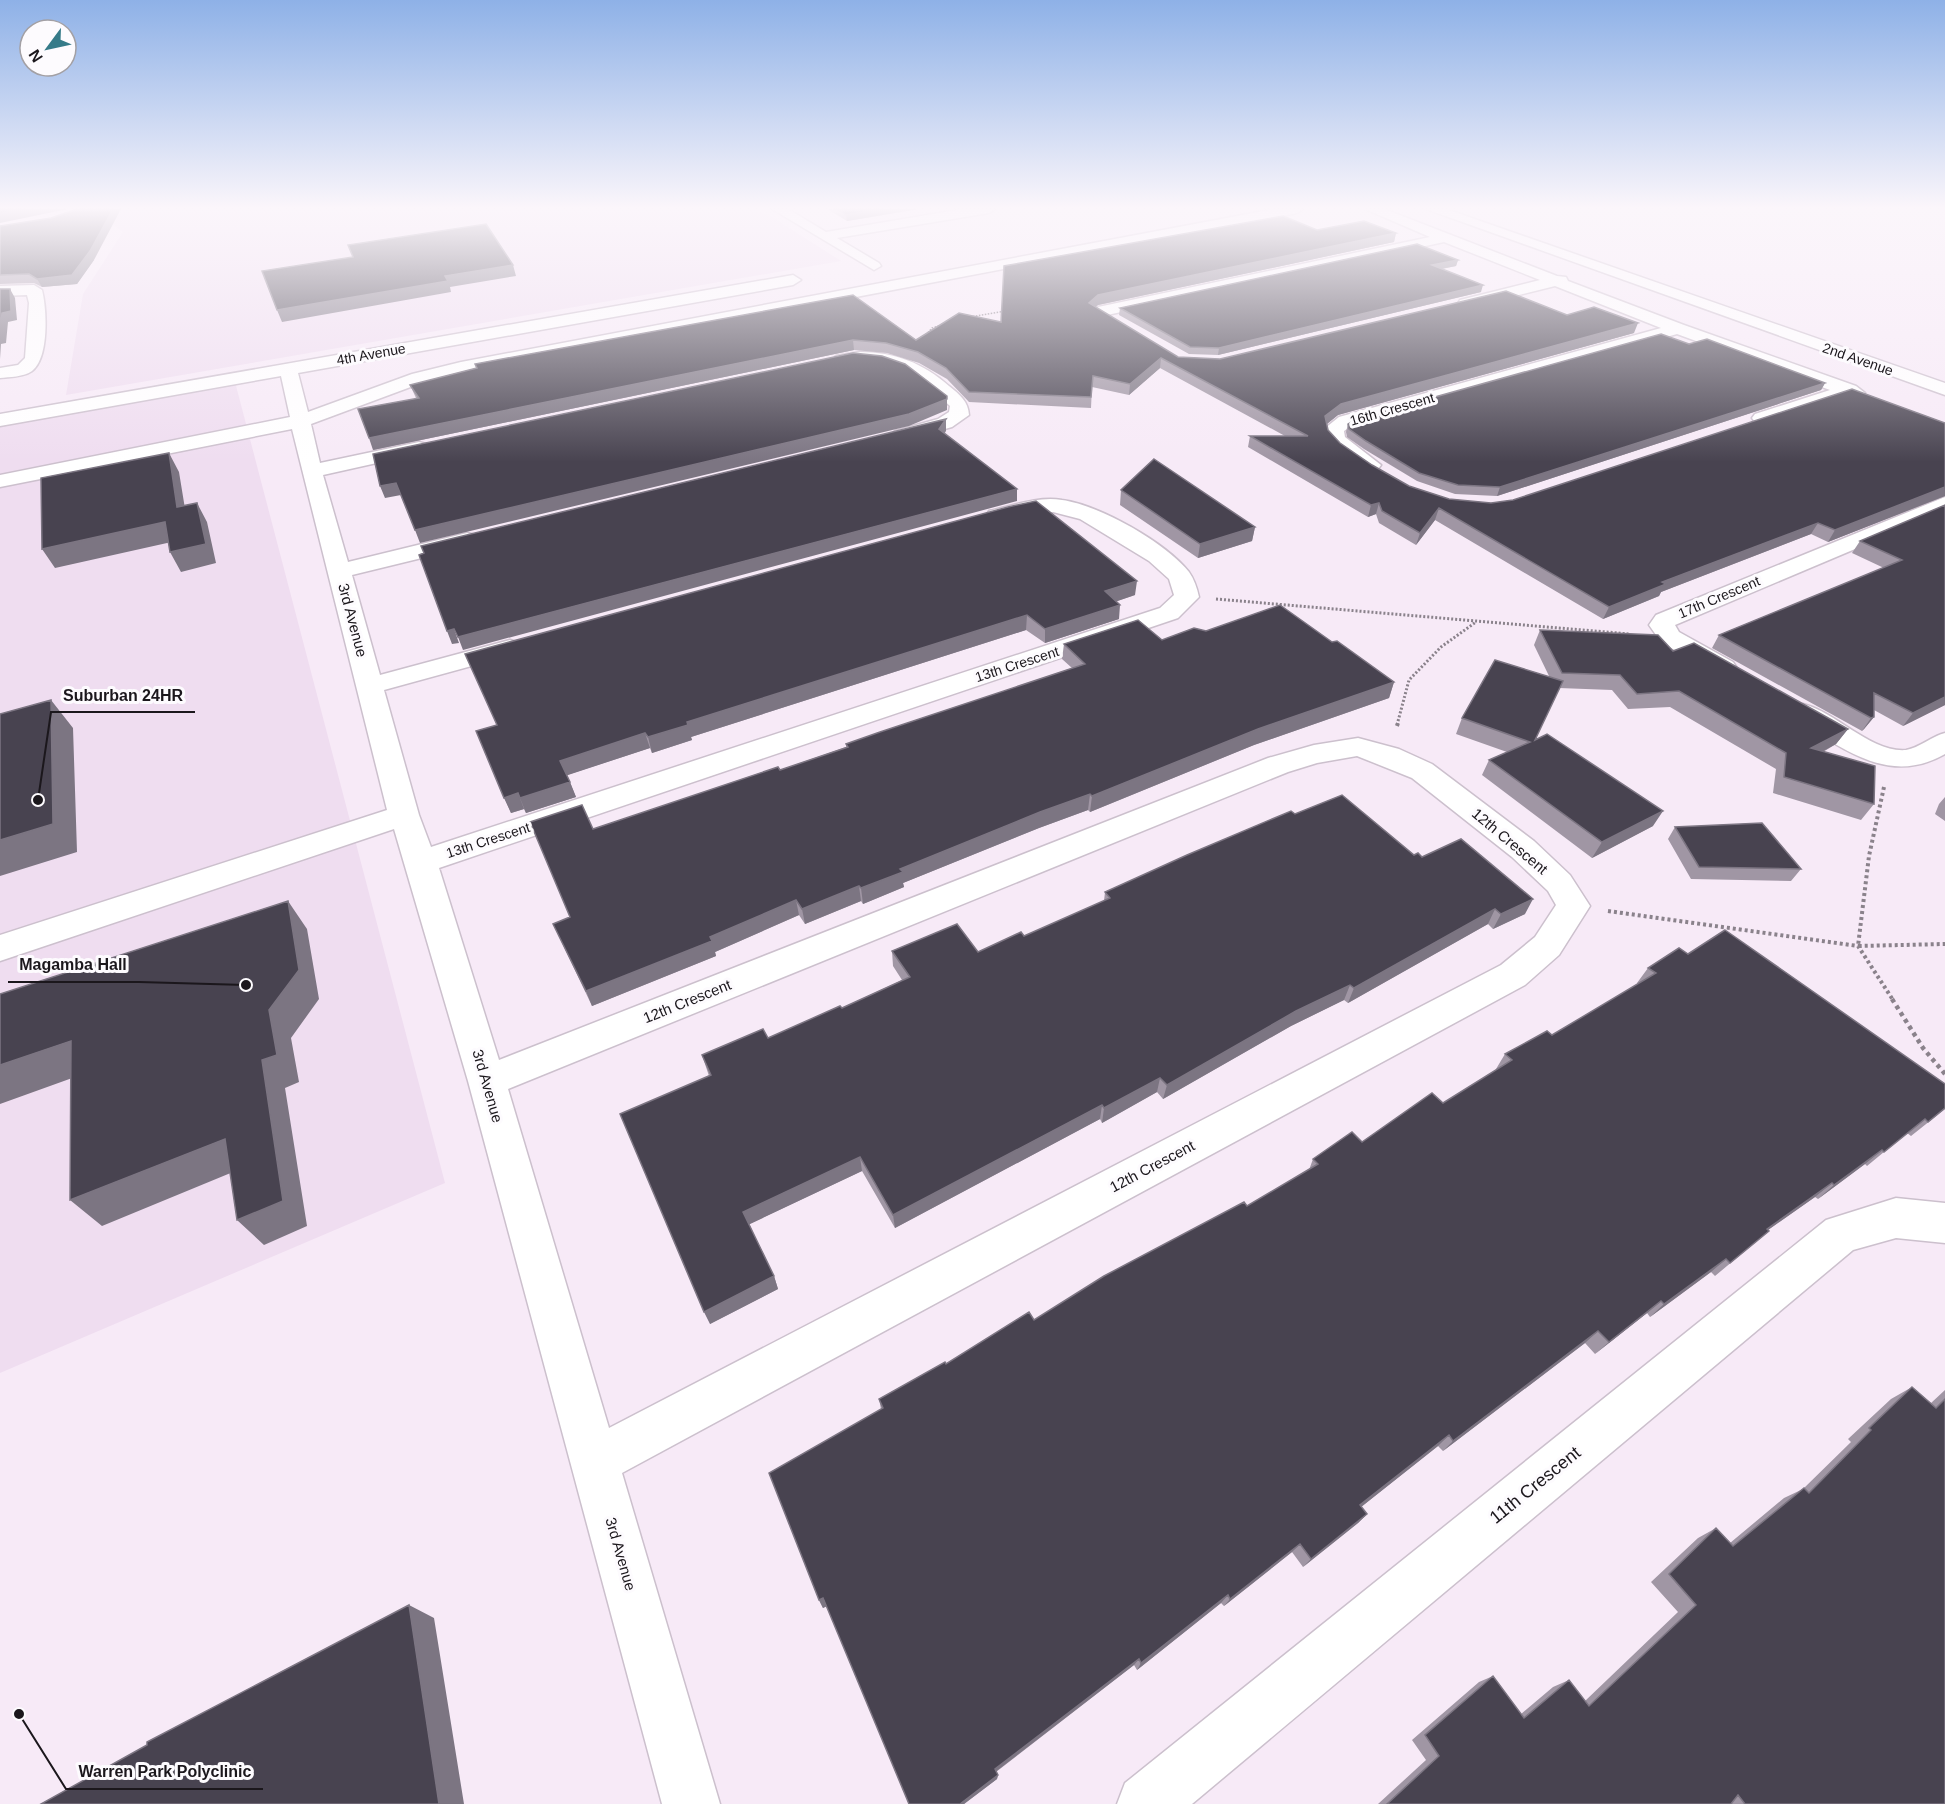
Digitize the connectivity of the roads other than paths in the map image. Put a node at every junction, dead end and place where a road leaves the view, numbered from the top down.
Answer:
1 (35, 293) edge
2 (722, 293) edge
3 (851, 293) edge
4 (1186, 293) edge
5 (1507, 293) edge
6 (1588, 293) edge
7 (1670, 293) edge
8 (1445, 308) edge
9 (1117, 323) edge
10 (1678, 329) junction
11 (820, 364) edge
12 (288, 368) junction
13 (0, 373) edge
14 (1945, 389) edge
15 (1849, 390) junction
16 (1870, 398) edge
17 (0, 420) edge
18 (300, 421) junction
19 (1748, 423) edge
20 (888, 439) edge
21 (439, 444) edge
22 (312, 471) junction
23 (1391, 477) edge
24 (0, 481) edge
25 (1945, 503) edge
26 (975, 521) edge
27 (490, 535) edge
28 (340, 571) junction
29 (530, 643) edge
30 (1740, 677) edge
31 (370, 686) junction
32 (1781, 699) edge
33 (1945, 742) edge
34 (404, 815) junction
35 (421, 862) junction
36 (0, 948) edge
37 (487, 1081) junction
38 (1945, 1223) edge
39 (596, 1461) junction
40 (691, 1804) edge
41 (1146, 1804) edge

1 - 13 street
2 - 12 street, 4th Avenue
3 - 18 street
4 - 9 street
5 - 8 street
6 - 10 street
7 - 14 street, 2nd Avenue
10 - 15 street
10 - 23 street, 16th Crescent
11 - 20 street
12 - 17 street, 4th Avenue
12 - 18 street, 3rd Avenue
15 - 16 street
15 - 19 street
18 - 22 street, 3rd Avenue
18 - 24 street
21 - 22 street
22 - 28 street, 3rd Avenue
25 - 30 street, 17th Crescent
26 - 35 street, 13th Crescent
27 - 28 street
28 - 31 street, 3rd Avenue
29 - 31 street
31 - 34 street, 3rd Avenue
32 - 33 street
34 - 35 street, 3rd Avenue
34 - 36 street
35 - 37 street, 3rd Avenue
37 - 39 street, 3rd Avenue
37 - 39 street, 12th Crescent
38 - 41 street, 11th Crescent
39 - 40 street, 3rd Avenue

